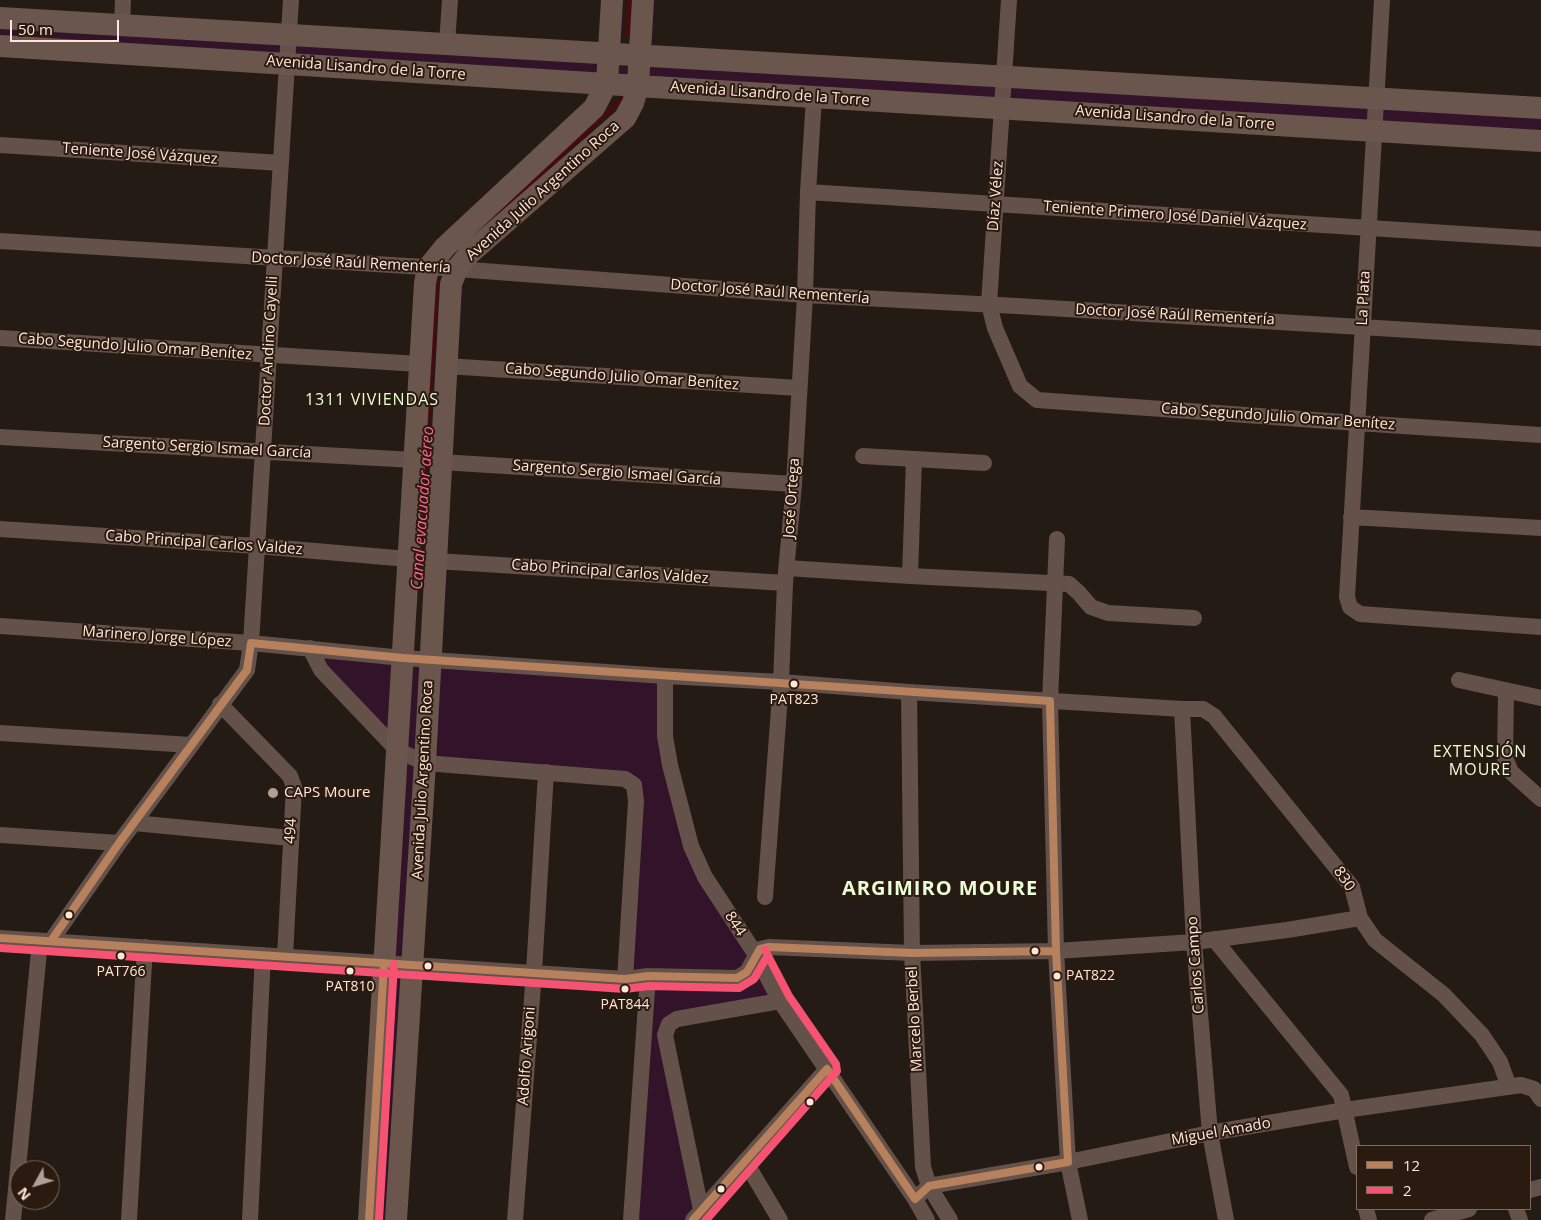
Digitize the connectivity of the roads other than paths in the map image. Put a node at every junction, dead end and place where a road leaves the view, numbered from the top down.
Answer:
1 (124, 0) edge
2 (290, 0) edge
3 (450, 0) edge
4 (612, 0) edge
5 (643, 0) edge
6 (1008, 0) edge
7 (1382, 0) edge
8 (0, 18) edge
9 (122, 25) junction
10 (288, 35) junction
11 (448, 44) junction
12 (0, 46) edge
13 (609, 54) junction
14 (640, 56) junction
15 (287, 64) junction
16 (1004, 77) junction
17 (607, 83) junction
18 (638, 85) junction
19 (814, 98) junction
20 (1376, 99) junction
21 (1002, 108) junction
22 (1541, 108) edge
23 (1374, 131) junction
24 (1541, 141) edge
25 (0, 145) edge
26 (281, 163) junction
27 (808, 192) junction
28 (995, 204) junction
29 (1368, 228) junction
30 (1541, 240) edge
31 (0, 241) edge
32 (275, 258) junction
33 (428, 268) junction
34 (457, 269) junction
35 (805, 295) junction
36 (989, 304) junction
37 (1362, 327) junction
38 (0, 338) edge
39 (1541, 338) edge
40 (269, 355) junction
41 (419, 364) junction
42 (445, 366) junction
43 (1020, 386) joint
44 (800, 388) junction
45 (1357, 423) junction
46 (1541, 435) edge
47 (0, 437) edge
48 (263, 452) junction
49 (864, 456) dead end
50 (914, 459) junction
51 (414, 460) junction
52 (441, 462) junction
53 (984, 463) dead end
54 (794, 484) junction
55 (1351, 517) junction
56 (1541, 528) edge
57 (0, 529) edge
58 (1058, 539) dead end
59 (257, 546) junction
60 (408, 559) junction
61 (436, 561) junction
62 (786, 576) junction
63 (910, 576) junction
64 (1055, 584) junction
65 (1194, 618) dead end
66 (0, 626) edge
67 (1541, 627) edge
68 (252, 643) junction
69 (310, 648) junction
70 (403, 658) junction
71 (429, 659) junction
72 (665, 676) junction
73 (1459, 680) dead end
74 (780, 682) junction
75 (1506, 690) junction
76 (909, 692) junction
77 (1541, 698) edge
78 (1050, 701) junction
79 (220, 704) junction
80 (1182, 709) junction
81 (0, 733) edge
82 (191, 745) junction
83 (397, 750) junction
84 (425, 763) junction
85 (546, 772) junction
86 (1541, 800) edge
87 (134, 823) junction
88 (0, 835) edge
89 (291, 838) junction
90 (120, 843) junction
91 (765, 898) dead end
92 (1360, 918) junction
93 (0, 938) edge
94 (1214, 939) junction
95 (46, 941) junction
96 (1194, 942) junction
97 (146, 948) junction
98 (1056, 951) junction
99 (912, 953) junction
100 (263, 955) junction
101 (756, 955) junction
102 (285, 956) junction
103 (384, 963) junction
104 (412, 965) junction
105 (534, 972) junction
106 (648, 976) junction
107 (625, 979) junction
108 (780, 1001) junction
109 (827, 1069) junction
110 (1509, 1087) junction
111 (1537, 1094) edge
112 (1345, 1110) junction
113 (1210, 1133) junction
114 (745, 1161) junction
115 (1068, 1162) junction
116 (1356, 1162) edge
117 (930, 1186) junction
118 (915, 1199) junction
119 (1467, 1210) edge
120 (697, 1215) edge
121 (1451, 1217) edge
122 (13, 1220) edge
123 (130, 1220) edge
124 (250, 1220) edge
125 (369, 1220) edge
126 (396, 1220) edge
127 (515, 1220) edge
128 (631, 1220) edge
129 (780, 1220) edge
130 (927, 1220) edge
131 (950, 1220) edge
132 (1080, 1220) edge
133 (1226, 1220) edge
134 (1432, 1220) edge

1 - 9 street
2 - 10 street, Doctor Andino Cayelli
3 - 11 street
4 - 13 main road, Avenida Julio Argentino Roca
5 - 14 main road, Avenida Julio Argentino Roca
6 - 16 street, Díaz Vélez
7 - 20 street, La Plata
8 - 9 main road, Avenida Lisandro de la Torre
9 - 10 main road, Avenida Lisandro de la Torre
10 - 11 main road, Avenida Lisandro de la Torre
10 - 15 street, Doctor Andino Cayelli
11 - 13 main road, Avenida Lisandro de la Torre
12 - 15 main road, Avenida Lisandro de la Torre
13 - 14 main road, Avenida Lisandro de la Torre
13 - 17 main road, Avenida Julio Argentino Roca
14 - 16 main road, Avenida Lisandro de la Torre
14 - 18 main road, Avenida Julio Argentino Roca
15 - 17 main road, Avenida Lisandro de la Torre
15 - 26 street, Doctor Andino Cayelli
16 - 20 main road, Avenida Lisandro de la Torre
16 - 21 street, Díaz Vélez
17 - 18 main road, Avenida Lisandro de la Torre
17 - 33 main road, Avenida Julio Argentino Roca
18 - 19 main road, Avenida Lisandro de la Torre
18 - 34 main road, Avenida Julio Argentino Roca
19 - 21 main road, Avenida Lisandro de la Torre
19 - 27 street, José Ortega
20 - 22 main road, Avenida Lisandro de la Torre
20 - 23 street, La Plata
21 - 23 main road, Avenida Lisandro de la Torre
21 - 28 street, Díaz Vélez
23 - 24 main road, Avenida Lisandro de la Torre
23 - 29 street, La Plata
25 - 26 street, Teniente José Vázquez
26 - 32 street, Doctor Andino Cayelli
27 - 28 street, Teniente Primero José Daniel Vázquez
27 - 35 street, José Ortega
28 - 29 street, Teniente Primero José Daniel Vázquez
28 - 36 street, Díaz Vélez
29 - 30 street, Teniente Primero José Daniel Vázquez
29 - 37 street, La Plata
31 - 32 street, Doctor José Raúl Rementería
32 - 33 street, Doctor José Raúl Rementería
32 - 40 street, Doctor Andino Cayelli
33 - 34 street, Doctor José Raúl Rementería
33 - 41 main road, Avenida Julio Argentino Roca
34 - 35 street, Doctor José Raúl Rementería
34 - 42 main road, Avenida Julio Argentino Roca
35 - 36 street, Doctor José Raúl Rementería
35 - 44 street, José Ortega
36 - 37 street, Doctor José Raúl Rementería
36 - 43 street, Díaz Vélez
37 - 39 street, Doctor José Raúl Rementería
37 - 45 street, La Plata
38 - 40 street, Cabo Segundo Julio Omar Benítez
40 - 41 street, Cabo Segundo Julio Omar Benítez
40 - 48 street, Doctor Andino Cayelli
41 - 51 main road, Avenida Julio Argentino Roca
42 - 44 street, Cabo Segundo Julio Omar Benítez
42 - 52 main road, Avenida Julio Argentino Roca
43 - 45 street, Cabo Segundo Julio Omar Benítez
44 - 54 street, José Ortega
45 - 46 street, Cabo Segundo Julio Omar Benítez
45 - 55 street, La Plata
47 - 48 street, Sargento Sergio Ismael García
48 - 51 street, Sargento Sergio Ismael García
48 - 59 street, Doctor Andino Cayelli
49 - 50 street
50 - 53 street
50 - 63 street
51 - 60 main road, Avenida Julio Argentino Roca
52 - 54 street, Sargento Sergio Ismael García
52 - 61 main road, Avenida Julio Argentino Roca
54 - 62 street, José Ortega
55 - 56 street
55 - 67 street, La Plata
57 - 59 street, Cabo Principal Carlos Valdez
58 - 64 street
59 - 60 street, Cabo Principal Carlos Valdez
59 - 68 street, Doctor Andino Cayelli
60 - 70 main road, Avenida Julio Argentino Roca
61 - 62 street, Cabo Principal Carlos Valdez
61 - 71 main road, Avenida Julio Argentino Roca
62 - 63 street, Cabo Principal Carlos Valdez
62 - 74 street, José Ortega
63 - 64 street, Cabo Principal Carlos Valdez
64 - 65 street, Cabo Principal Carlos Valdez
64 - 78 street
66 - 68 street, Marinero Jorge López
68 - 69 street, Marinero Jorge López
68 - 79 street, Doctor Andino Cayelli
69 - 70 street, Marinero Jorge López
69 - 83 street
70 - 71 street, Marinero Jorge López
70 - 83 main road, Avenida Julio Argentino Roca
71 - 72 street, Marinero Jorge López
71 - 84 main road, Avenida Julio Argentino Roca
72 - 74 street, Marinero Jorge López
72 - 101 street, 844
73 - 75 street
74 - 76 street
74 - 91 street, José Ortega
75 - 77 street
75 - 86 street
76 - 78 street
76 - 99 street, Marcelo Berbel
78 - 80 street
78 - 98 street
79 - 82 street, Doctor Andino Cayelli
79 - 89 street, 494
80 - 92 street, 830
80 - 96 street, Carlos Campo
81 - 82 street
82 - 87 street, Doctor Andino Cayelli
83 - 84 street
83 - 103 main road, Avenida Julio Argentino Roca
84 - 85 street
84 - 104 main road, Avenida Julio Argentino Roca
85 - 105 street, Adolfo Arigoni
85 - 107 street
87 - 89 street
87 - 90 street, Doctor Andino Cayelli
88 - 90 street
89 - 102 street, 494
90 - 95 street, Doctor Andino Cayelli
92 - 94 street
92 - 110 street, 830
93 - 95 street
94 - 96 street
94 - 112 street
95 - 97 street
95 - 122 street
96 - 98 street
96 - 113 street, Carlos Campo
97 - 100 street
97 - 123 street
98 - 99 street
98 - 115 street
99 - 101 street
99 - 117 street, Marcelo Berbel
100 - 102 street
100 - 124 street
101 - 106 street
101 - 108 street, 844
102 - 103 street
103 - 104 street
103 - 125 main road, Avenida Julio Argentino Roca
104 - 105 street
104 - 126 main road, Avenida Julio Argentino Roca
105 - 107 street
105 - 127 street, Adolfo Arigoni
106 - 107 street
106 - 128 street
108 - 109 street, 844
108 - 120 street
109 - 114 street
109 - 118 street, 844
110 - 111 street, Miguel Amado
110 - 112 street, Miguel Amado
112 - 113 street, Miguel Amado
112 - 116 street
113 - 115 street, Miguel Amado
113 - 133 street, Carlos Campo
114 - 120 street
114 - 129 street
115 - 117 street, Miguel Amado
115 - 132 street
117 - 118 street
117 - 131 street, Marcelo Berbel
118 - 130 street, 844
119 - 121 street
121 - 134 street

